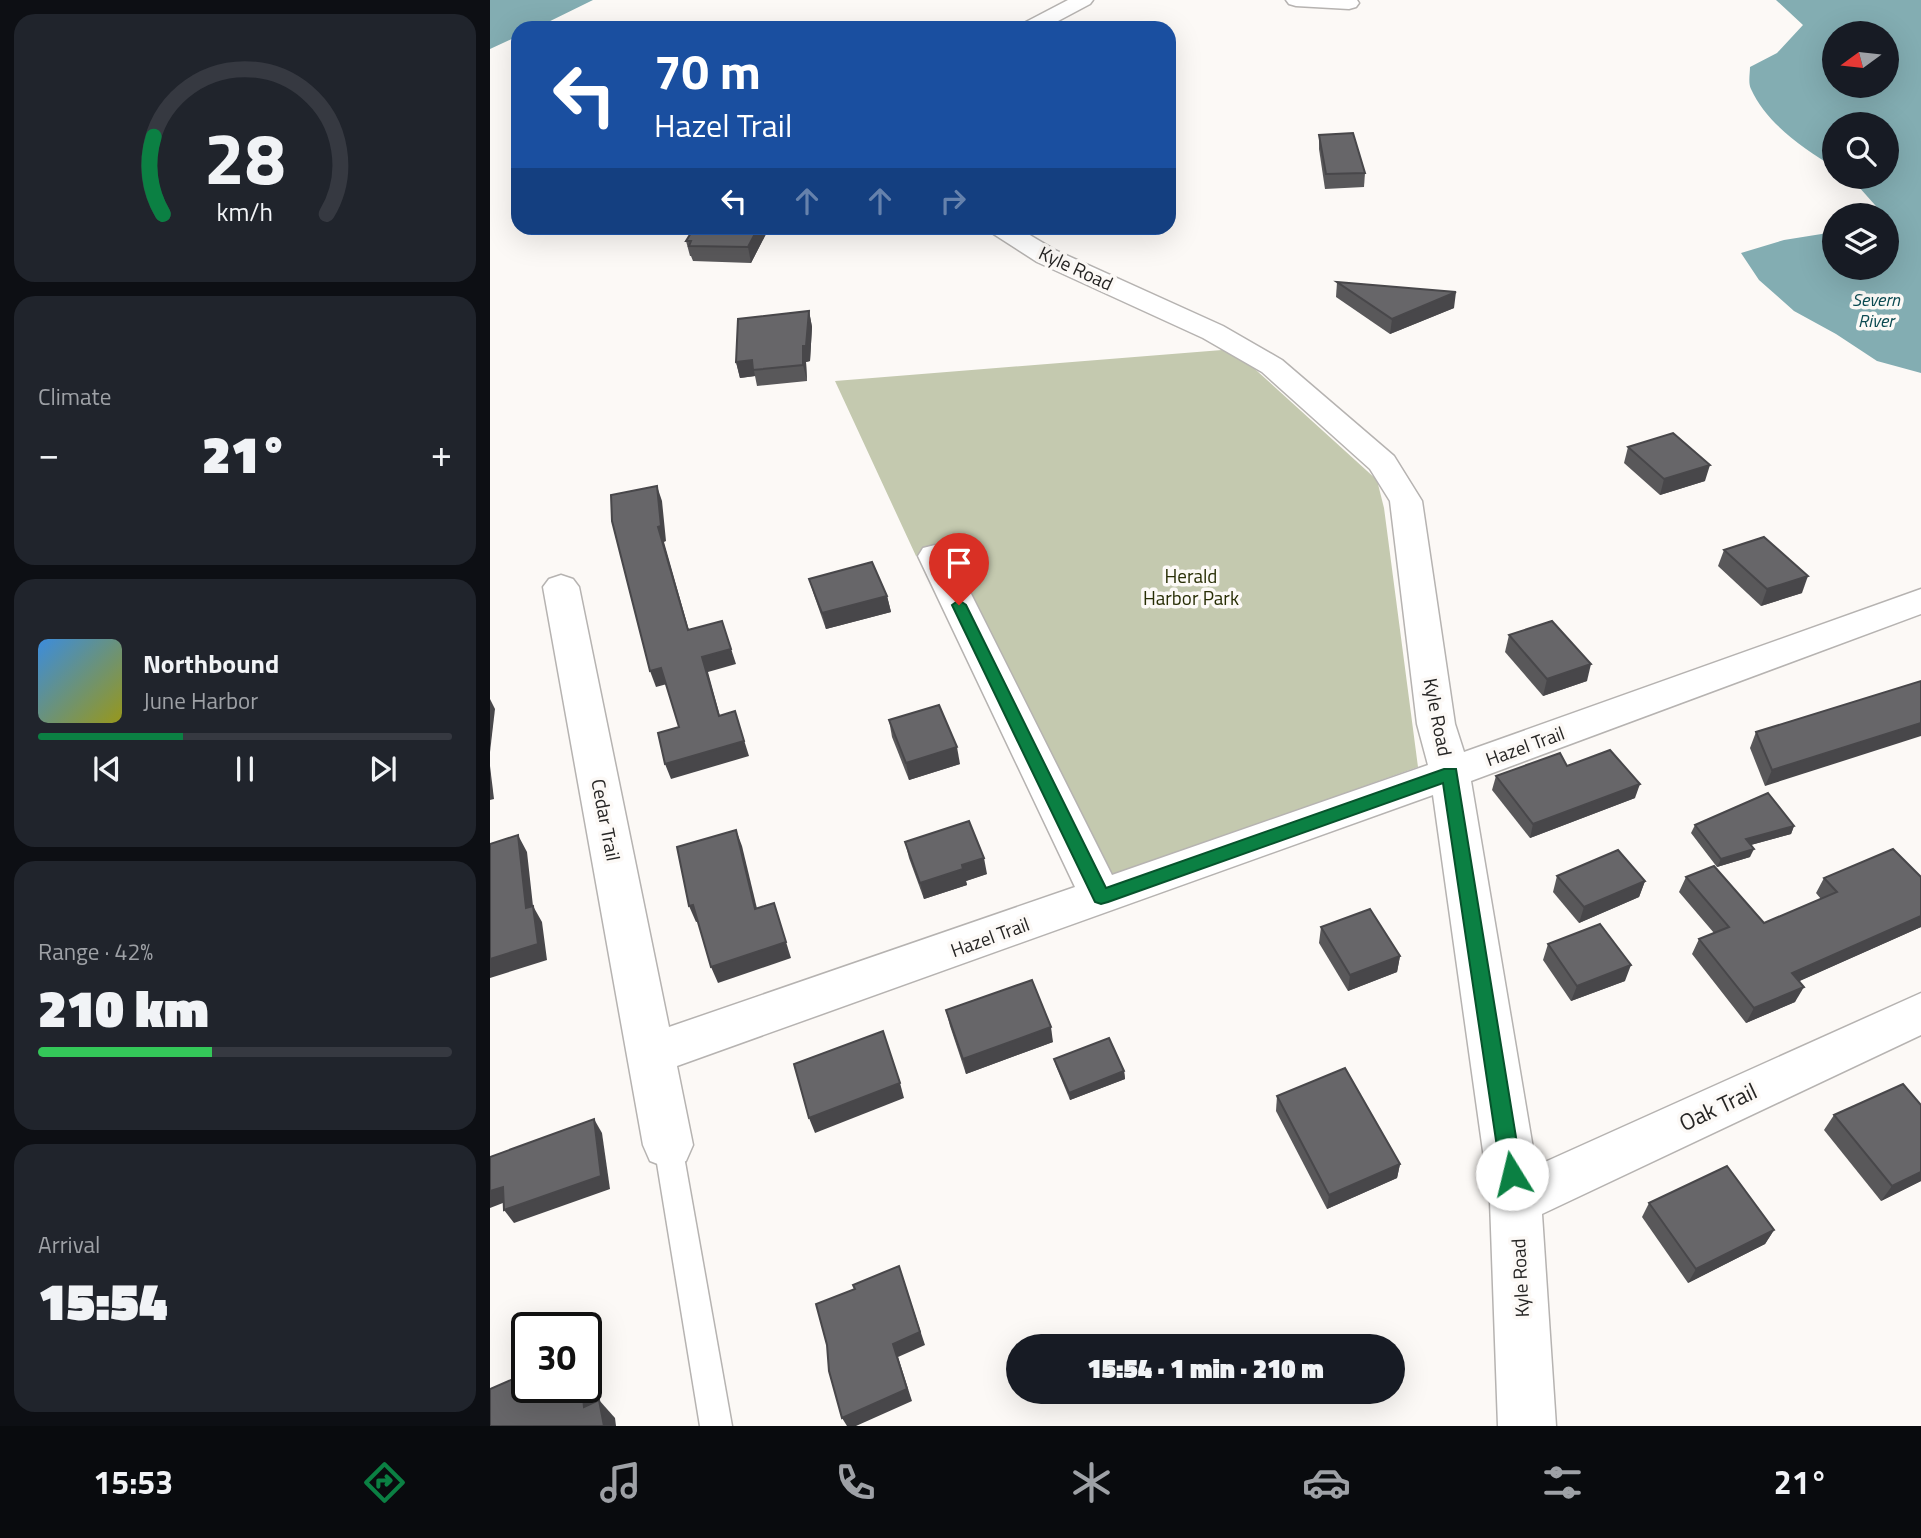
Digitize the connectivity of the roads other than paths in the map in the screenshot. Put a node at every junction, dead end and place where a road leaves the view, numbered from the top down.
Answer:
1 (1083, 0) edge
2 (1296, 0) edge
3 (1349, 3) dead end
4 (1042, 21) edge
5 (1012, 235) edge
6 (935, 556) dead end
7 (561, 587) dead end
8 (1921, 601) edge
9 (1450, 774) junction
10 (1101, 897) junction
11 (1921, 1013) edge
12 (651, 1054) junction
13 (668, 1144) joint
14 (1516, 1201) junction
15 (716, 1426) edge
16 (1527, 1426) edge

1 - 4 street
2 - 3 street
5 - 9 street, Kyle Road
6 - 10 street
7 - 12 street, Cedar Trail
8 - 9 street, Hazel Trail
9 - 10 street, Hazel Trail
9 - 14 street, Kyle Road
10 - 12 street, Hazel Trail
11 - 14 street, Oak Trail
12 - 13 street, Cedar Trail
13 - 15 lane
14 - 16 street, Kyle Road

